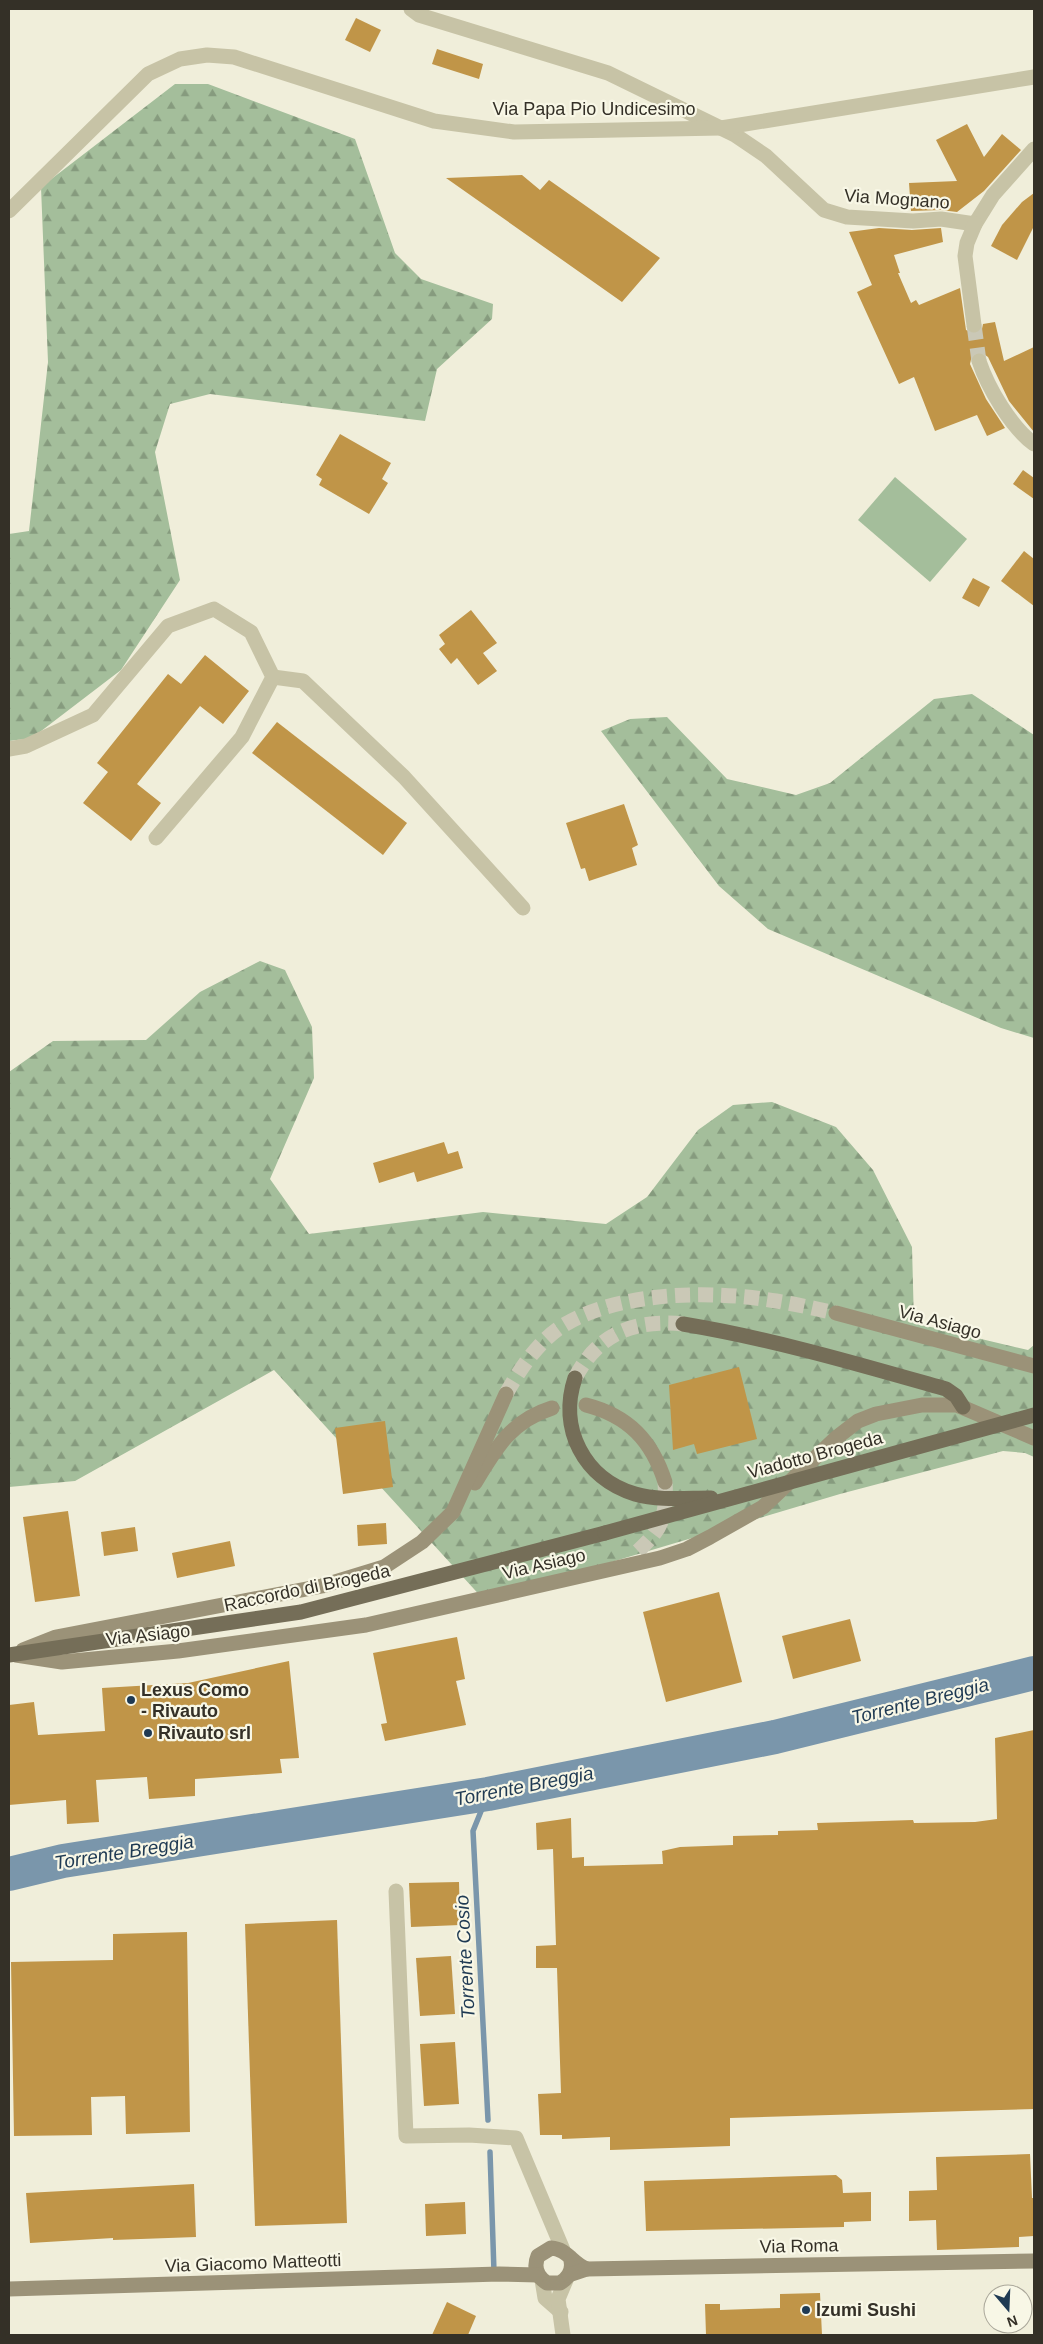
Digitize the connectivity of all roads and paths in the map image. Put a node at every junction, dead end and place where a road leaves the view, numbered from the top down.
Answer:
1 (411, 9) edge
2 (1034, 77) edge
3 (722, 128) junction
4 (1034, 149) edge
5 (9, 211) edge
6 (975, 224) junction
7 (974, 325) tunnel mouth
8 (979, 361) tunnel mouth
9 (1034, 444) edge
10 (273, 677) junction
11 (9, 749) edge
12 (156, 838) dead end
13 (524, 908) dead end
14 (836, 1314) tunnel mouth
15 (683, 1324) tunnel mouth
16 (1034, 1366) edge
17 (575, 1378) tunnel mouth
18 (506, 1394) tunnel mouth
19 (586, 1405) dead end
20 (963, 1407) junction
21 (552, 1408) dead end
22 (1034, 1415) edge
23 (1034, 1438) edge
24 (665, 1482) tunnel mouth
25 (730, 1497) junction
26 (453, 1512) junction
27 (605, 1533) joint
28 (638, 1550) tunnel mouth
29 (605, 1569) junction
30 (10, 1655) edge
31 (396, 1891) dead end
32 (566, 2254) junction
33 (538, 2256) junction
34 (1034, 2261) edge
35 (1012, 2262) junction
36 (1034, 2265) edge
37 (587, 2269) junction
38 (499, 2274) junction
39 (540, 2278) junction
40 (567, 2278) junction
41 (9, 2289) edge
42 (561, 2312) junction
43 (563, 2335) edge

1 - 3 street, Via Mognano
2 - 3 street, Via Papa Pio Undicesimo
3 - 5 street, Via Papa Pio Undicesimo
3 - 6 street, Via Mognano
4 - 6 street
6 - 7 street
8 - 9 street
10 - 11 street
10 - 12 street
10 - 13 street
14 - 16 street, Via Asiago
15 - 20 main road
17 - 25 main road, bridge
18 - 26 street, Via Asiago
19 - 24 street
20 - 23 street, Via Asiago
20 - 29 street, Via Asiago
21 - 26 street
22 - 25 main road, Viadotto Brogeda, bridge
25 - 27 main road, Viadotto Brogeda, bridge
26 - 30 street, Via Asiago
27 - 30 main road, Raccordo di Brogeda
28 - 29 street
29 - 30 street, Via Asiago
31 - 32 street
32 - 33 street
32 - 37 street
32 - 40 street
33 - 38 street
33 - 39 street
34 - 35 street, Via Roma
35 - 36 street, Via Roma
35 - 37 street, Via Roma
37 - 40 street, Via Roma
38 - 39 street
38 - 41 street, Via Giacomo Matteotti
39 - 40 street
39 - 42 street
40 - 42 street
42 - 43 street

